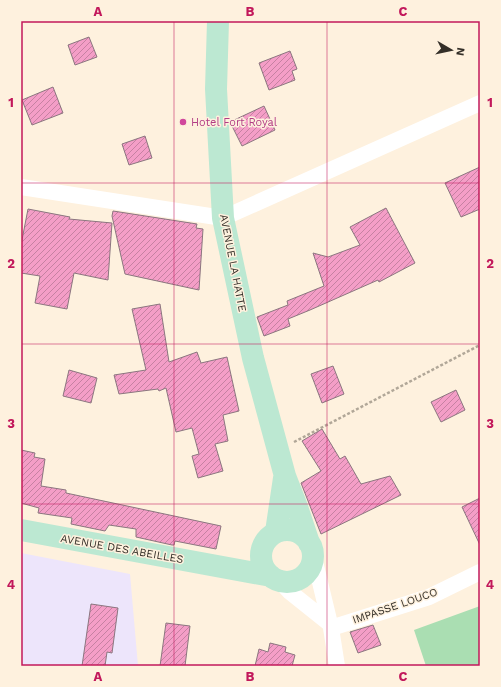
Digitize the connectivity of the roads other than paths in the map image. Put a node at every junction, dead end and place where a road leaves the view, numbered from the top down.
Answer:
1 (218, 21) edge
2 (480, 103) edge
3 (21, 187) edge
4 (223, 218) junction
5 (284, 476) junction
6 (21, 530) edge
7 (270, 537) junction
8 (310, 546) junction
9 (223, 567) junction
10 (480, 572) edge
11 (275, 578) junction
12 (330, 626) junction
13 (337, 666) edge

1 - 4 street, AVENUE LA HATTE
2 - 4 street
3 - 4 street
4 - 5 street, AVENUE LA HATTE
5 - 7 street, AVENUE LA HATTE
5 - 8 street, AVENUE LA HATTE
6 - 9 street, AVENUE DES ABEILLES
7 - 8 street
7 - 9 street
7 - 11 street
8 - 11 street
8 - 12 street
9 - 11 street, AVENUE DES ABEILLES
10 - 12 street, IMPASSE LOUCO
11 - 12 street
12 - 13 street

